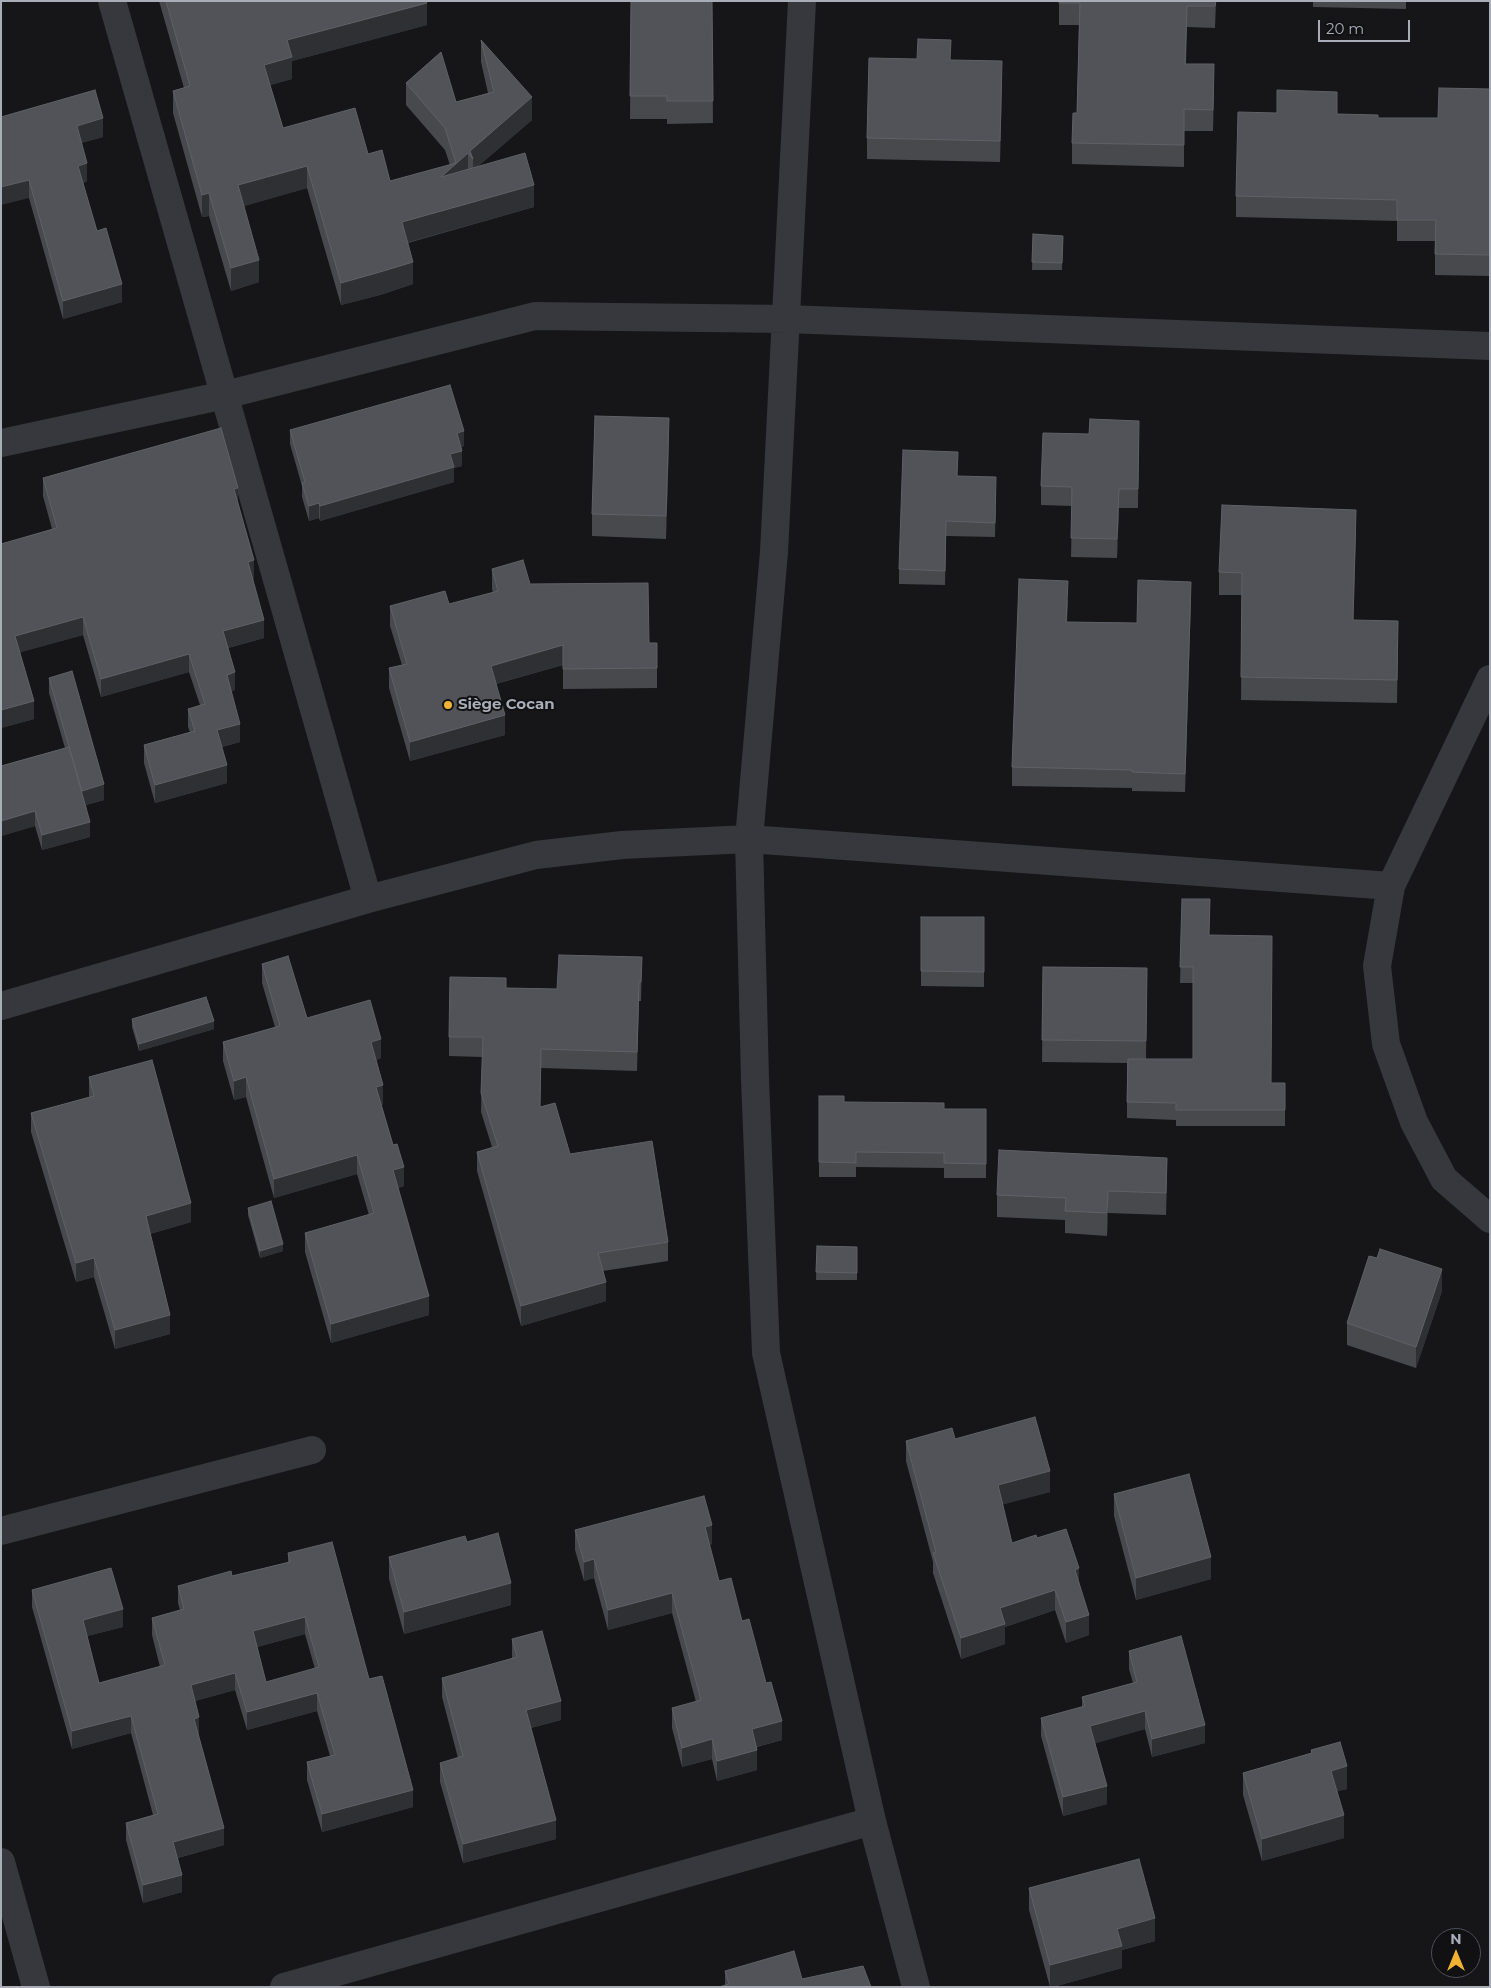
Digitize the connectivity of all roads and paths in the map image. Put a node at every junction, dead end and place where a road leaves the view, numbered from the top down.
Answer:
1 (112, 1) edge
2 (802, 1) edge
3 (787, 319) junction
4 (1490, 346) edge
5 (225, 395) junction
6 (1, 442) edge
7 (1490, 679) edge
8 (749, 839) junction
9 (1391, 886) junction
10 (368, 899) junction
11 (1, 1006) edge
12 (1490, 1218) edge
13 (312, 1450) dead end
14 (1, 1531) edge
15 (872, 1821) junction
16 (1, 1862) edge
17 (36, 1987) edge
18 (284, 1987) edge
19 (916, 1987) edge

1 - 5 street
2 - 3 street
3 - 4 street
3 - 5 street
3 - 8 street
5 - 6 street
5 - 10 street
7 - 9 street
8 - 9 street
8 - 10 street
8 - 15 street
9 - 12 street
10 - 11 street
13 - 14 street
15 - 18 street
15 - 19 street
16 - 17 street

